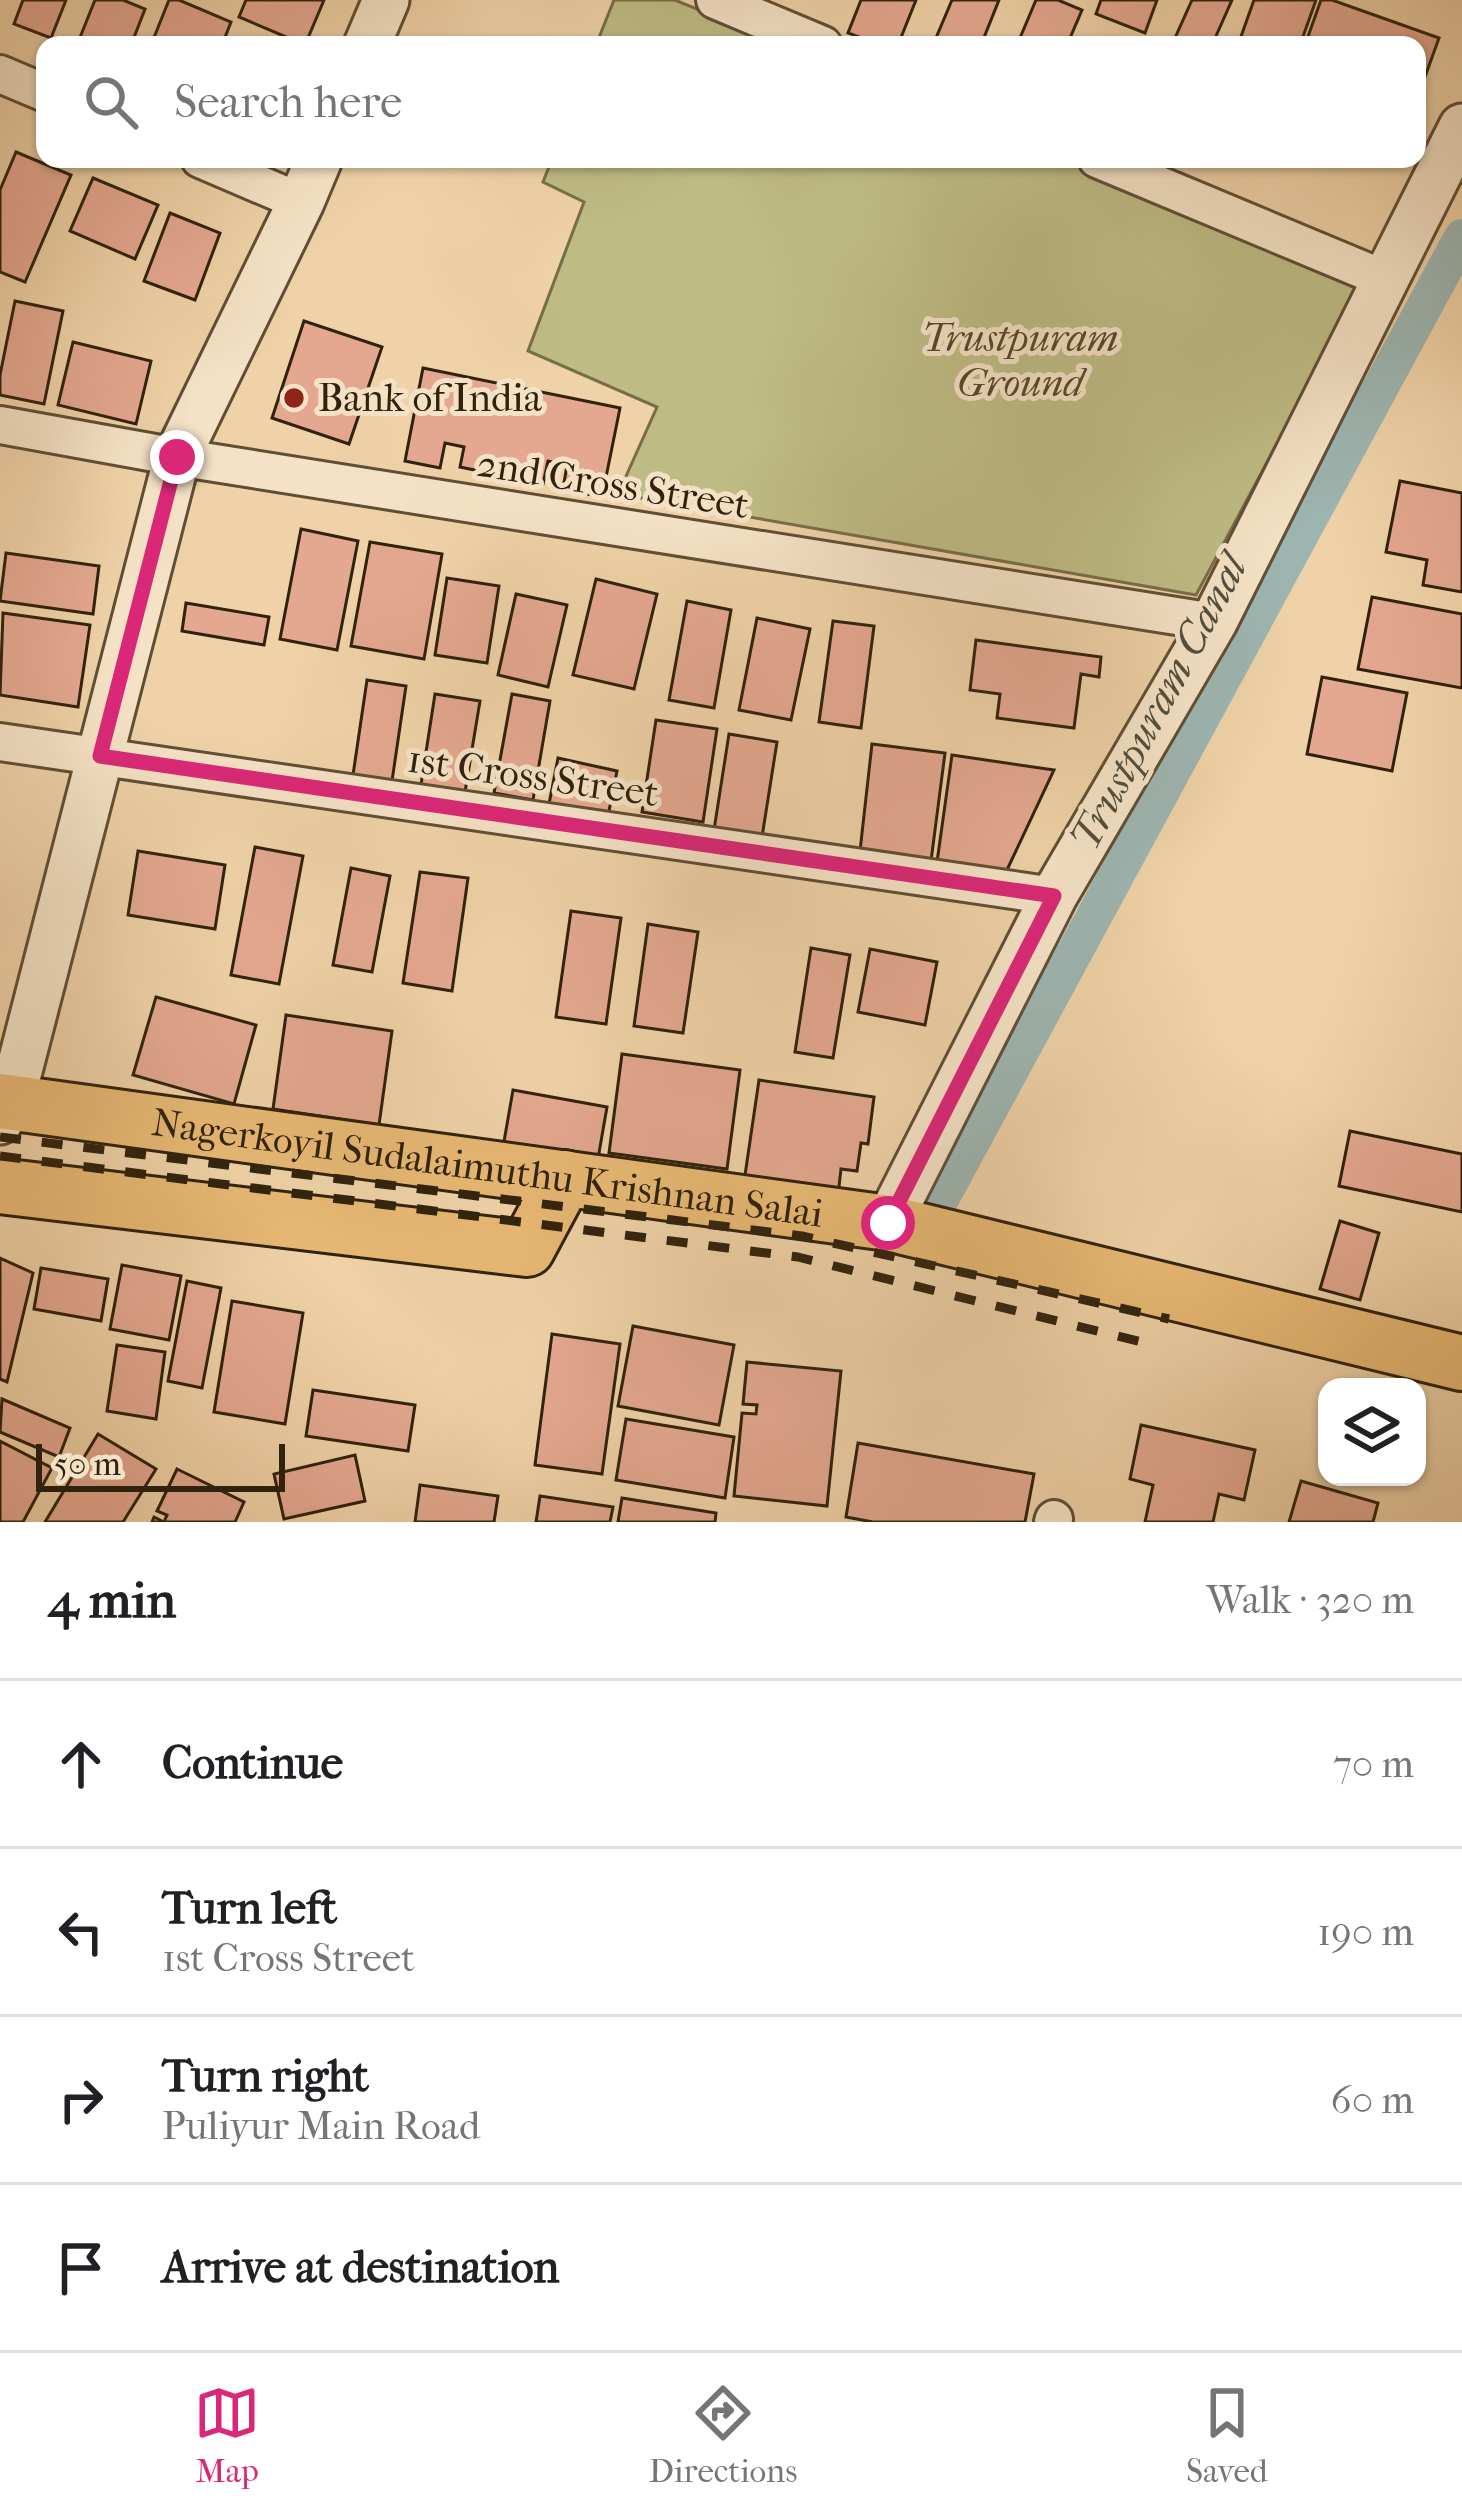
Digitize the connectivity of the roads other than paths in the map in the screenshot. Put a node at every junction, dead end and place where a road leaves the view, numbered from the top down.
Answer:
1 (386, 0) edge
2 (715, 0) edge
3 (371, 36) edge
4 (801, 36) edge
5 (0, 74) edge
6 (36, 89) edge
7 (1462, 128) edge
8 (221, 168) edge
9 (315, 168) edge
10 (1119, 168) edge
11 (301, 202) junction
12 (1388, 280) junction
13 (0, 424) edge
14 (177, 457) junction
15 (1214, 622) junction
16 (0, 742) edge
17 (100, 756) junction
18 (1054, 896) junction
19 (4, 1108) edge
20 (566, 1178) junction
21 (0, 1186) edge
22 (888, 1223) junction
23 (1462, 1363) edge

1 - 3 street
2 - 4 street
5 - 6 street
7 - 12 street
8 - 11 street
9 - 11 street
10 - 12 street
11 - 14 street
12 - 15 street
13 - 14 street, 2nd Cross Street
14 - 15 street, 2nd Cross Street
14 - 17 street
15 - 18 street
16 - 17 street, 1st Cross Street
17 - 18 street, 1st Cross Street
17 - 19 street
18 - 22 street
19 - 20 main road, Nagerkoyil Sudalaimuthu Krishnan Salai
20 - 21 main road
20 - 22 main road, Nagerkoyil Sudalaimuthu Krishnan Salai
22 - 23 main road, Nagerkoyil Sudalaimuthu Krishnan Salai

